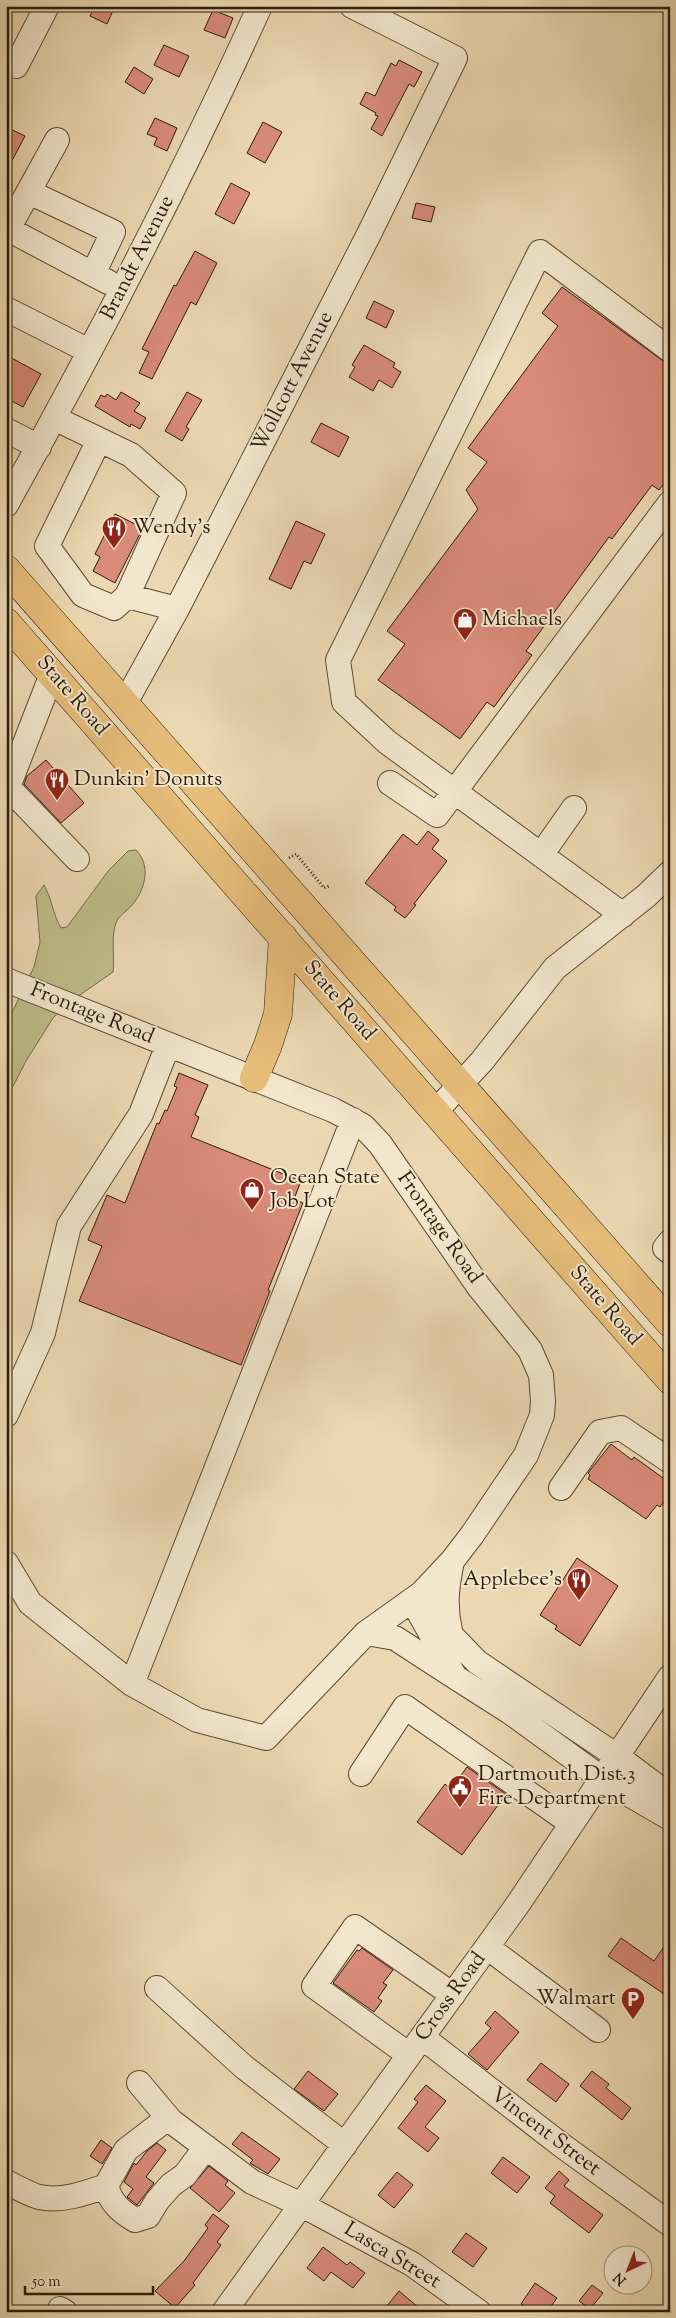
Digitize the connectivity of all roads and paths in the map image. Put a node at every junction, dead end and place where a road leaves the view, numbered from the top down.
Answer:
1 (47, 6) edge
2 (260, 6) edge
3 (352, 6) edge
4 (16, 66) dead end
5 (57, 140) dead end
6 (29, 192) junction
7 (7, 229) edge
8 (93, 274) junction
9 (122, 290) junction
10 (6, 309) edge
11 (670, 350) edge
12 (89, 351) junction
13 (54, 418) junction
14 (6, 430) edge
15 (100, 440) junction
16 (39, 446) junction
17 (670, 503) edge
18 (6, 505) edge
19 (6, 569) edge
20 (127, 596) junction
21 (177, 609) junction
22 (6, 622) edge
23 (52, 674) junction
24 (125, 703) junction
25 (390, 783) dead end
26 (454, 792) junction
27 (574, 808) dead end
28 (541, 855) junction
29 (77, 859) dead end
30 (291, 861) dead end
31 (670, 873) edge
32 (316, 886) dead end
33 (329, 886) dead end
34 (322, 892) dead end
35 (623, 915) junction
36 (283, 937) junction
37 (6, 980) edge
38 (168, 1045) junction
39 (254, 1078) junction
40 (462, 1085) junction
41 (436, 1111) junction
42 (353, 1120) junction
43 (670, 1242) edge
44 (670, 1252) edge
45 (670, 1323) edge
46 (670, 1380) edge
47 (6, 1415) edge
48 (670, 1461) edge
49 (561, 1488) dead end
50 (452, 1561) junction
51 (6, 1563) edge
52 (417, 1596) junction
53 (366, 1633) junction
54 (451, 1635) junction
55 (455, 1677) junction
56 (670, 1677) edge
57 (132, 1684) junction
58 (618, 1757) junction
59 (361, 1774) dead end
60 (600, 1778) junction
61 (670, 1796) edge
62 (670, 1818) edge
63 (571, 1823) junction
64 (487, 1948) junction
65 (157, 1988) dead end
66 (453, 1995) junction
67 (598, 2030) dead end
68 (416, 2046) junction
69 (139, 2083) dead end
70 (168, 2118) junction
71 (345, 2145) junction
72 (206, 2147) junction
73 (6, 2182) edge
74 (106, 2186) junction
75 (302, 2205) junction
76 (670, 2224) edge
77 (224, 2312) edge
78 (480, 2312) edge

1 - 4 street
2 - 9 street, Brandt Avenue
3 - 21 street, Wollcott Avenue
5 - 6 street
6 - 7 street
6 - 8 street
7 - 8 street
8 - 9 street
9 - 12 street, Brandt Avenue
10 - 12 street
11 - 26 street
12 - 13 street, Brandt Avenue
13 - 15 street
13 - 16 street, Brandt Avenue
14 - 16 street
15 - 20 street
15 - 20 street
16 - 18 street, Brandt Avenue
17 - 26 street
19 - 24 main road, State Road
20 - 21 street
21 - 24 street, Wollcott Avenue
22 - 23 main road, State Road
23 - 29 street
23 - 36 main road, State Road
24 - 40 main road, State Road
25 - 26 street
26 - 28 street
27 - 28 street
28 - 35 street
30 - 33 path
31 - 35 street
32 - 34 path
35 - 40 street
36 - 39 main road
36 - 41 main road, State Road
37 - 38 street, Frontage Road
38 - 39 street, Frontage Road
38 - 47 street
39 - 42 street, Frontage Road
40 - 41 street
40 - 45 main road, State Road
41 - 46 main road, State Road
42 - 50 street, Frontage Road
42 - 57 street
43 - 44 street
48 - 49 street
50 - 52 street, Frontage Road
50 - 54 street
51 - 57 street
52 - 53 street, Frontage Road
52 - 54 street
52 - 55 street
53 - 55 street
53 - 57 street, Frontage Road
54 - 58 street
55 - 60 street
56 - 58 street, Cross Road
58 - 60 street, Cross Road
58 - 61 street
59 - 63 street
60 - 62 street
60 - 63 street, Cross Road
63 - 64 street, Cross Road
64 - 66 street, Cross Road
64 - 67 street
65 - 71 street
66 - 68 street, Cross Road
66 - 68 street, Vincent Street
68 - 71 street, Cross Road
68 - 76 street, Vincent Street
69 - 70 street, Lasca Street
70 - 72 street, Lasca Street
70 - 74 street
71 - 75 street, Cross Road
72 - 74 street
72 - 75 street, Lasca Street
73 - 74 street
75 - 77 street, Cross Road
75 - 78 street, Lasca Street

